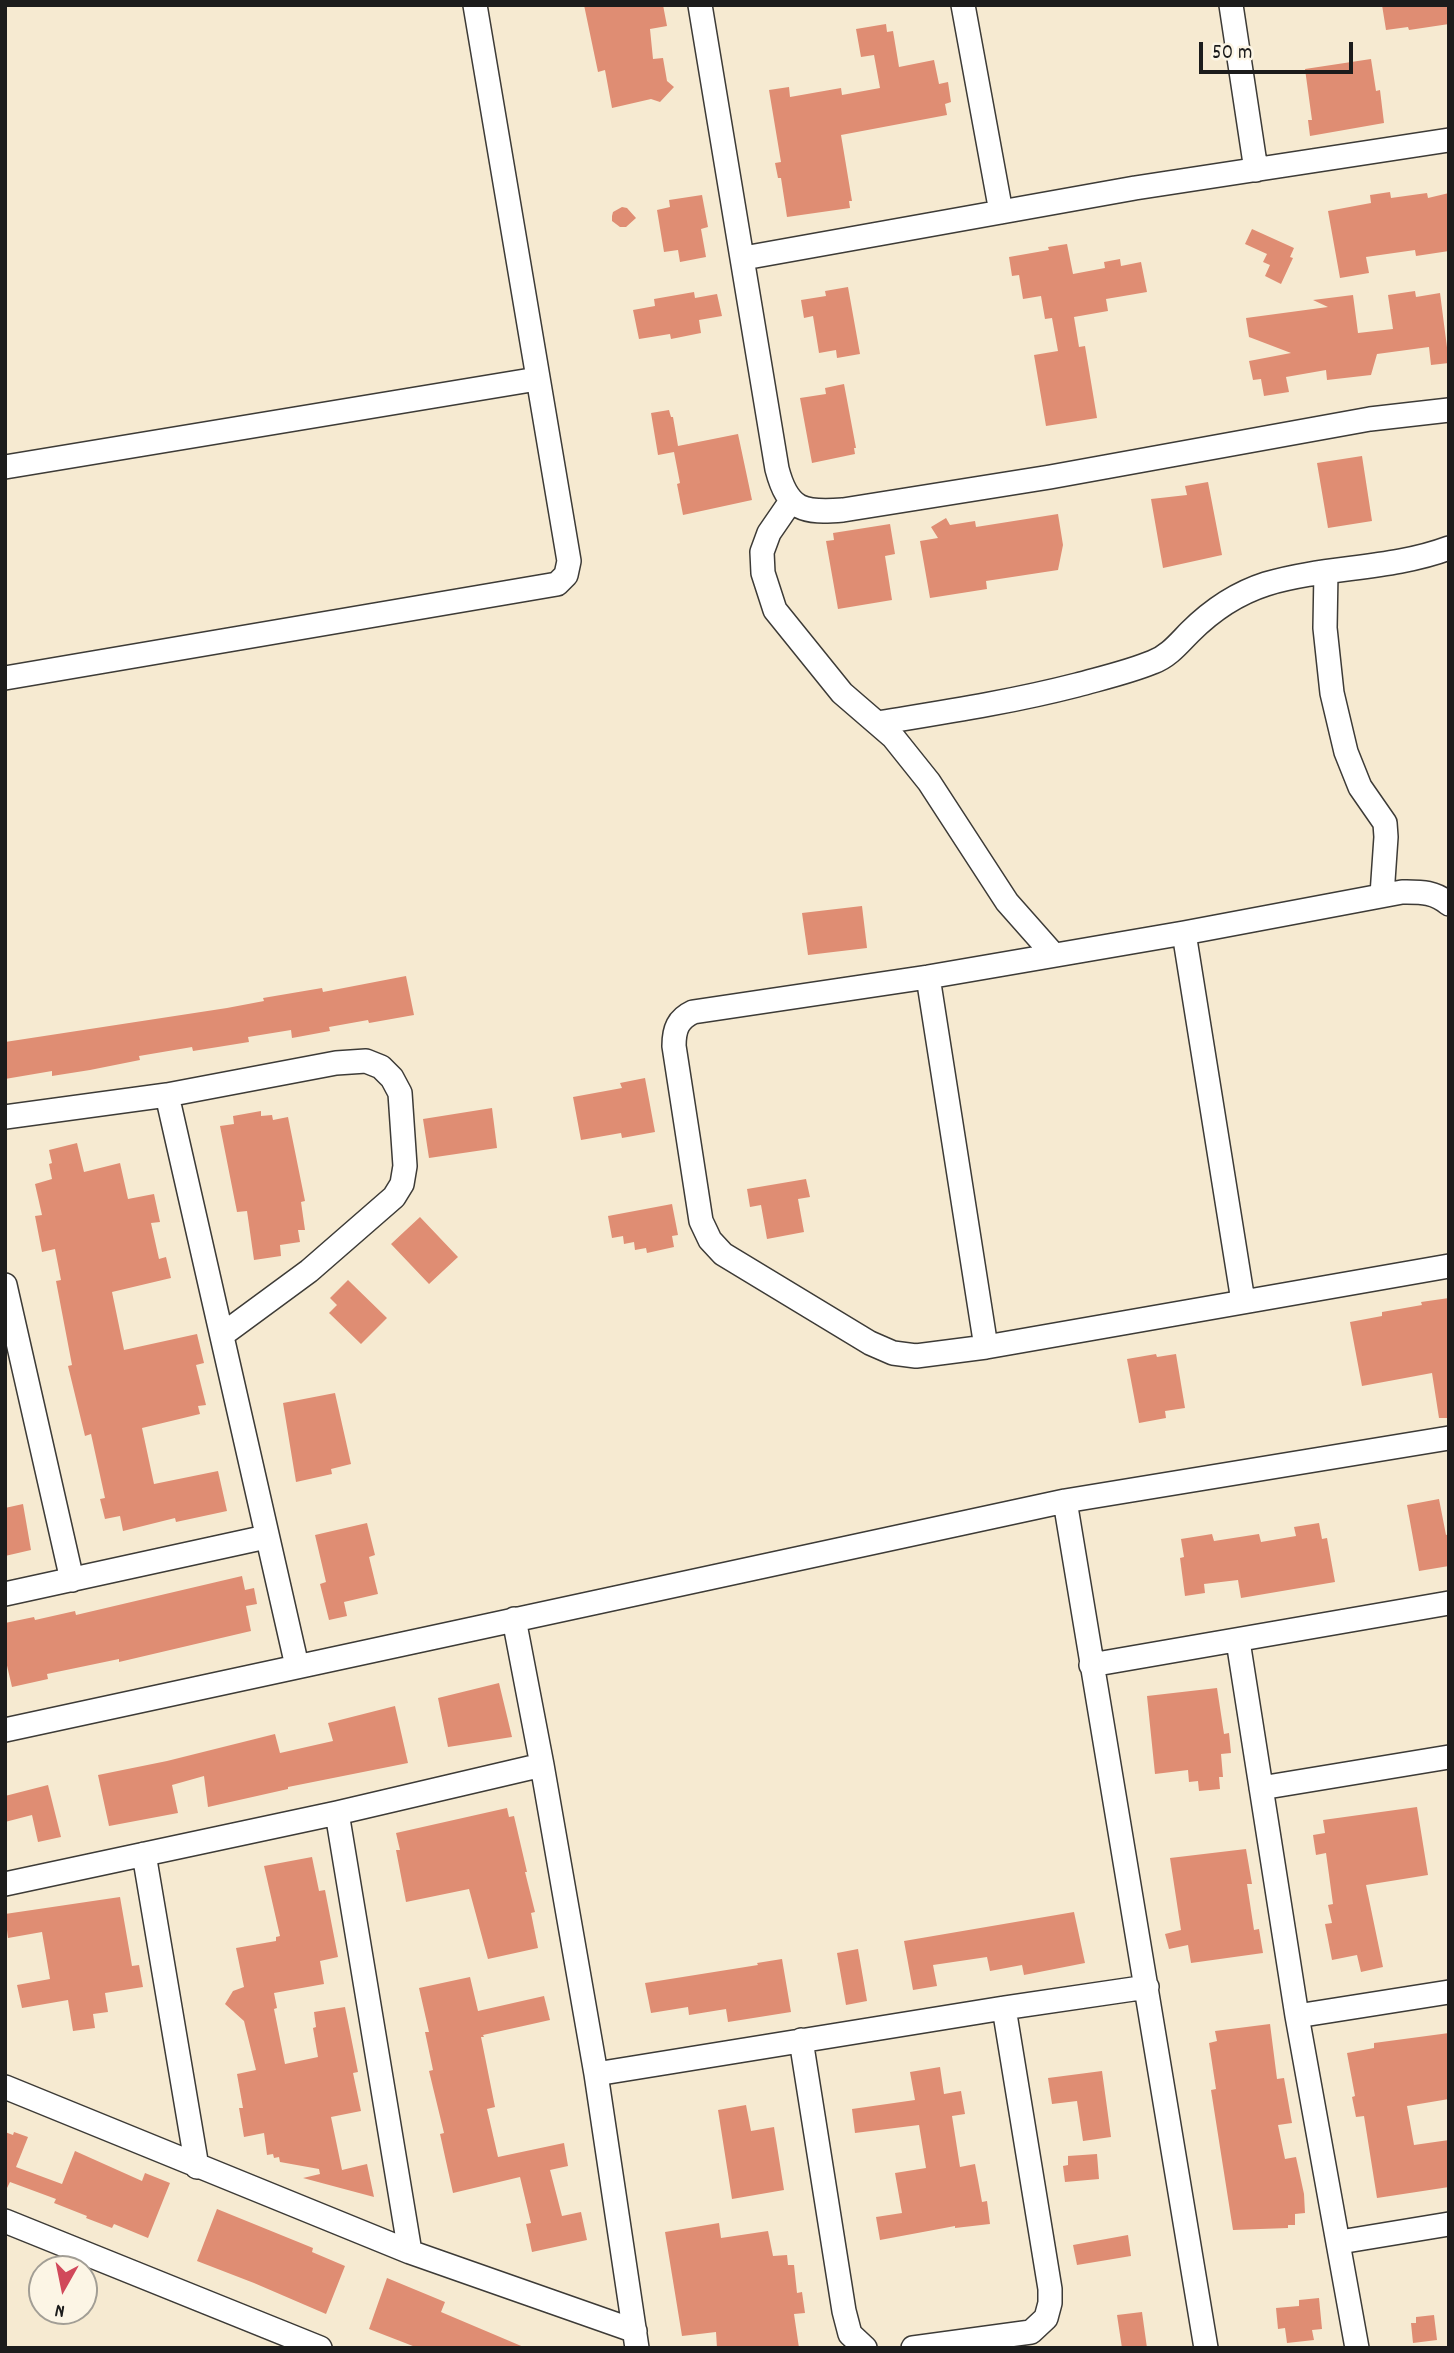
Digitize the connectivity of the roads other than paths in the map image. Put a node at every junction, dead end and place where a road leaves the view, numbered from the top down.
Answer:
1 (475, 5) edge
2 (700, 5) edge
3 (963, 5) edge
4 (1231, 5) edge
5 (1449, 140) edge
6 (1256, 170) junction
7 (1000, 212) junction
8 (744, 258) junction
9 (537, 379) junction
10 (1449, 410) edge
11 (5, 467) edge
12 (791, 501) junction
13 (1449, 548) edge
14 (1326, 572) junction
15 (5, 678) edge
16 (878, 723) junction
17 (1382, 895) junction
18 (1449, 904) edge
19 (1184, 933) junction
20 (1053, 954) junction
21 (928, 977) junction
22 (167, 1095) junction
23 (5, 1117) edge
24 (1449, 1266) edge
25 (5, 1285) edge
26 (1243, 1301) junction
27 (222, 1335) junction
28 (986, 1347) junction
29 (1449, 1438) edge
30 (1065, 1501) junction
31 (266, 1537) junction
32 (72, 1580) junction
33 (5, 1594) edge
34 (1449, 1603) edge
35 (513, 1619) junction
36 (1238, 1641) junction
37 (1091, 1665) junction
38 (297, 1666) junction
39 (5, 1730) edge
40 (1449, 1757) edge
41 (542, 1765) junction
42 (1261, 1788) junction
43 (337, 1813) junction
44 (144, 1854) junction
45 (5, 1884) edge
46 (1147, 1987) junction
47 (1449, 1992) edge
48 (1004, 2008) junction
49 (1297, 2016) junction
50 (802, 2040) junction
51 (596, 2074) junction
52 (5, 2087) edge
53 (197, 2167) junction
54 (5, 2221) edge
55 (1449, 2224) edge
56 (1340, 2242) junction
57 (410, 2252) junction
58 (636, 2340) edge
59 (320, 2348) edge
60 (865, 2348) edge
61 (913, 2348) edge
62 (1206, 2348) edge
63 (1357, 2348) edge

1 - 9 street
2 - 8 street
3 - 7 street
4 - 6 street
5 - 6 street
6 - 7 street
7 - 8 street
8 - 12 street
9 - 11 street
9 - 15 street
10 - 12 street
12 - 16 street
13 - 14 street
14 - 16 street
14 - 17 street
16 - 20 street
17 - 18 street
17 - 19 street
19 - 20 street
19 - 26 street
20 - 21 street
21 - 28 street
21 - 28 street
22 - 23 street
22 - 27 street
22 - 27 street
24 - 26 street
25 - 32 street
26 - 28 street
27 - 31 street
29 - 30 street
30 - 35 street
30 - 37 street
31 - 32 street
31 - 38 street
32 - 33 street
34 - 36 street
35 - 38 street
35 - 41 street
36 - 37 street
36 - 42 street
37 - 46 street
38 - 39 street
40 - 42 street
41 - 43 street
41 - 51 street
42 - 49 street
43 - 44 street
43 - 57 street
44 - 45 street
44 - 53 street
46 - 48 street
46 - 62 street
47 - 49 street
48 - 50 street
48 - 61 street
49 - 56 street
50 - 51 street
50 - 60 street
51 - 58 street
52 - 53 street
53 - 57 street
54 - 59 street
55 - 56 street
56 - 63 street
57 - 58 street

